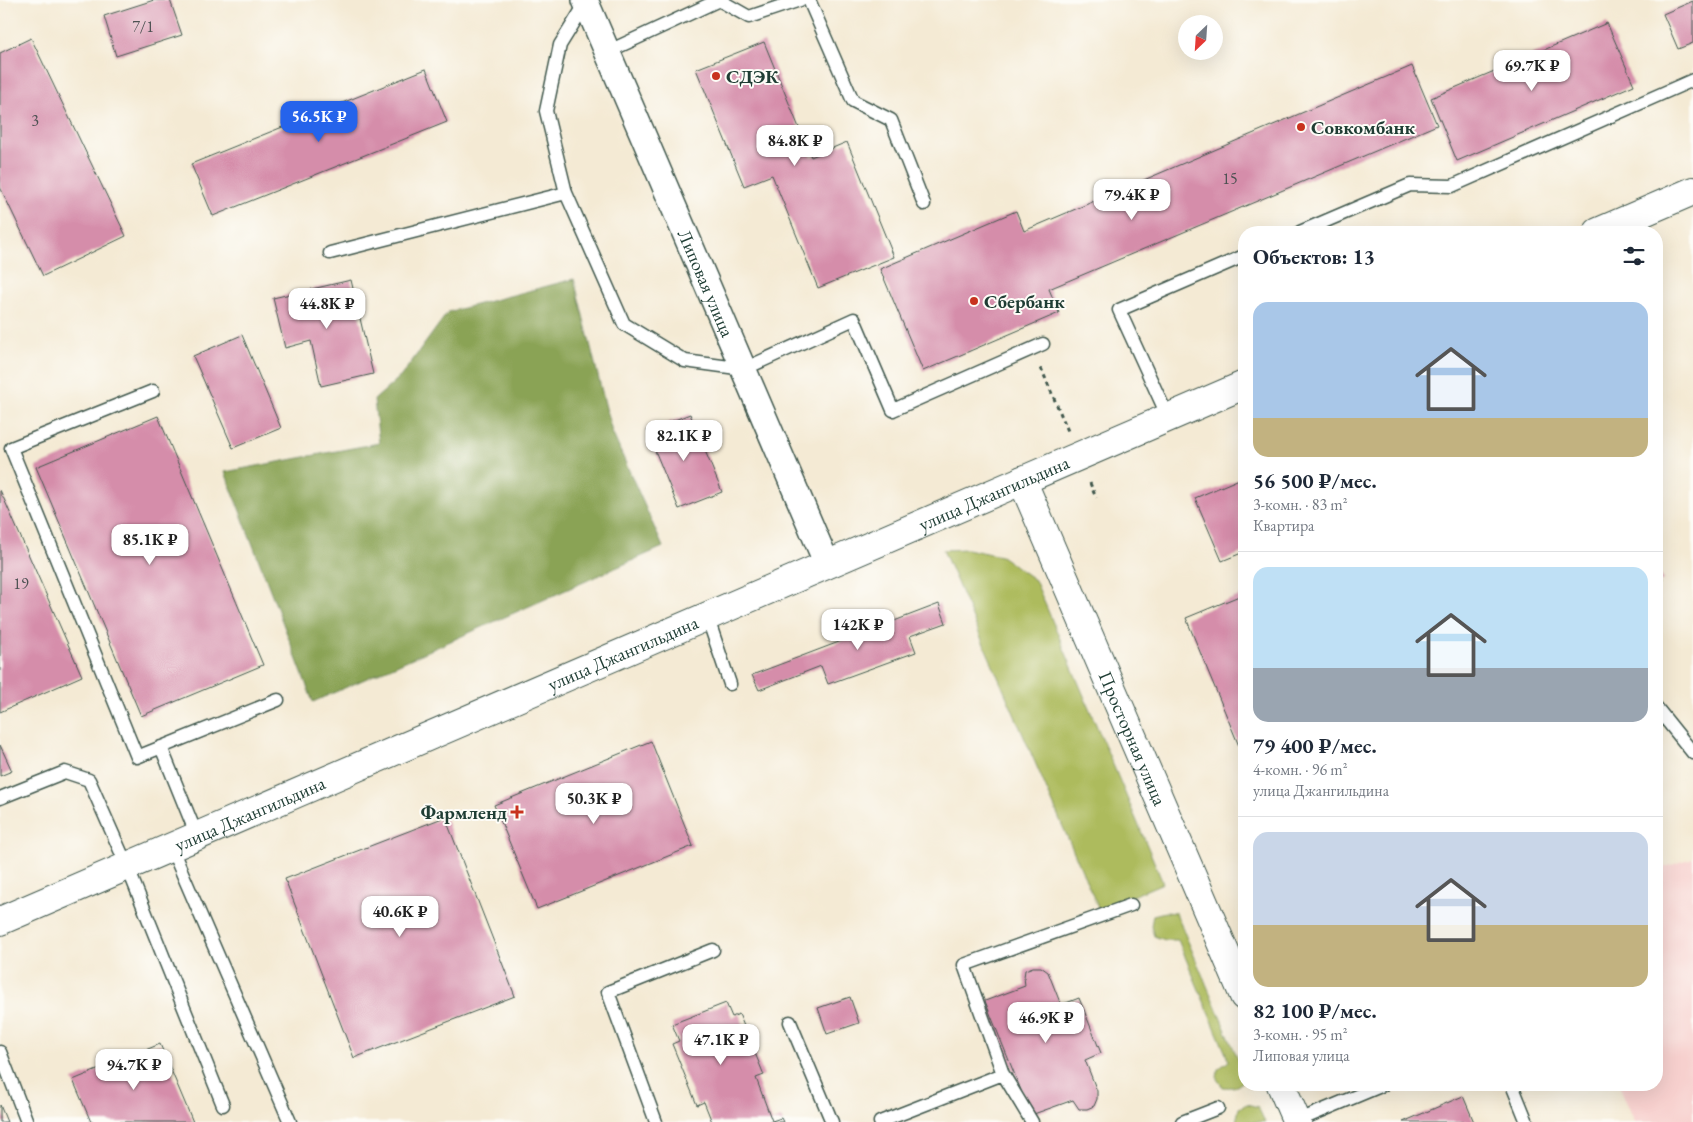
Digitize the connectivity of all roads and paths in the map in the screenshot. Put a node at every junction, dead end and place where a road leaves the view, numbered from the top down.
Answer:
1 (719, 0) edge
2 (800, 0) edge
3 (809, 0) edge
4 (586, 1) edge
5 (608, 52) junction
6 (1693, 80) edge
7 (1693, 191) edge
8 (566, 193) junction
9 (924, 204) dead end
10 (1314, 226) edge
11 (1612, 226) edge
12 (330, 253) dead end
13 (1238, 259) edge
14 (1038, 346) joint
15 (744, 369) junction
16 (1238, 388) edge
17 (153, 391) dead end
18 (1168, 418) junction
19 (1079, 456) junction
20 (1022, 480) junction
21 (1096, 498) dead end
22 (828, 564) junction
23 (707, 616) junction
24 (730, 684) dead end
25 (278, 700) dead end
26 (1663, 716) edge
27 (161, 747) junction
28 (1693, 753) edge
29 (0, 798) edge
30 (197, 836) junction
31 (171, 847) junction
32 (128, 866) junction
33 (1131, 905) dead end
34 (0, 921) edge
35 (712, 950) dead end
36 (1238, 982) edge
37 (790, 1022) dead end
38 (0, 1052) edge
39 (1003, 1074) junction
40 (1284, 1091) edge
41 (1369, 1091) edge
42 (1514, 1091) edge
43 (223, 1106) dead end
44 (1218, 1108) dead end
45 (27, 1122) edge
46 (290, 1122) edge
47 (656, 1122) edge
48 (832, 1122) edge
49 (880, 1122) edge
50 (1032, 1122) edge
51 (1182, 1122) edge
52 (1297, 1122) edge
53 (1527, 1122) edge

1 - 2 lane
1 - 5 lane
3 - 9 lane
4 - 5 street, Липовая улица
4 - 8 lane
5 - 15 street, Липовая улица
6 - 10 lane
7 - 11 main road
8 - 12 lane
8 - 15 lane
13 - 18 lane
14 - 15 lane
14 - 19 path
15 - 22 street, Липовая улица
16 - 18 main road, улица Джангильдина
17 - 27 lane
18 - 19 main road, улица Джангильдина
19 - 20 main road, улица Джангильдина
19 - 21 path
20 - 22 main road, улица Джангильдина
20 - 36 main road, Просторная улица
22 - 23 main road, улица Джангильдина
23 - 24 lane
23 - 30 main road, улица Джангильдина
25 - 27 lane
26 - 28 lane
27 - 30 lane
29 - 32 lane
30 - 31 main road, улица Джангильдина
31 - 32 main road, улица Джангильдина
31 - 46 lane
32 - 34 main road, улица Джангильдина
32 - 43 lane
33 - 39 lane
35 - 47 lane
37 - 48 lane
38 - 45 lane
39 - 49 lane
39 - 50 lane
40 - 52 main road
41 - 52 lane
42 - 53 lane
44 - 51 lane

